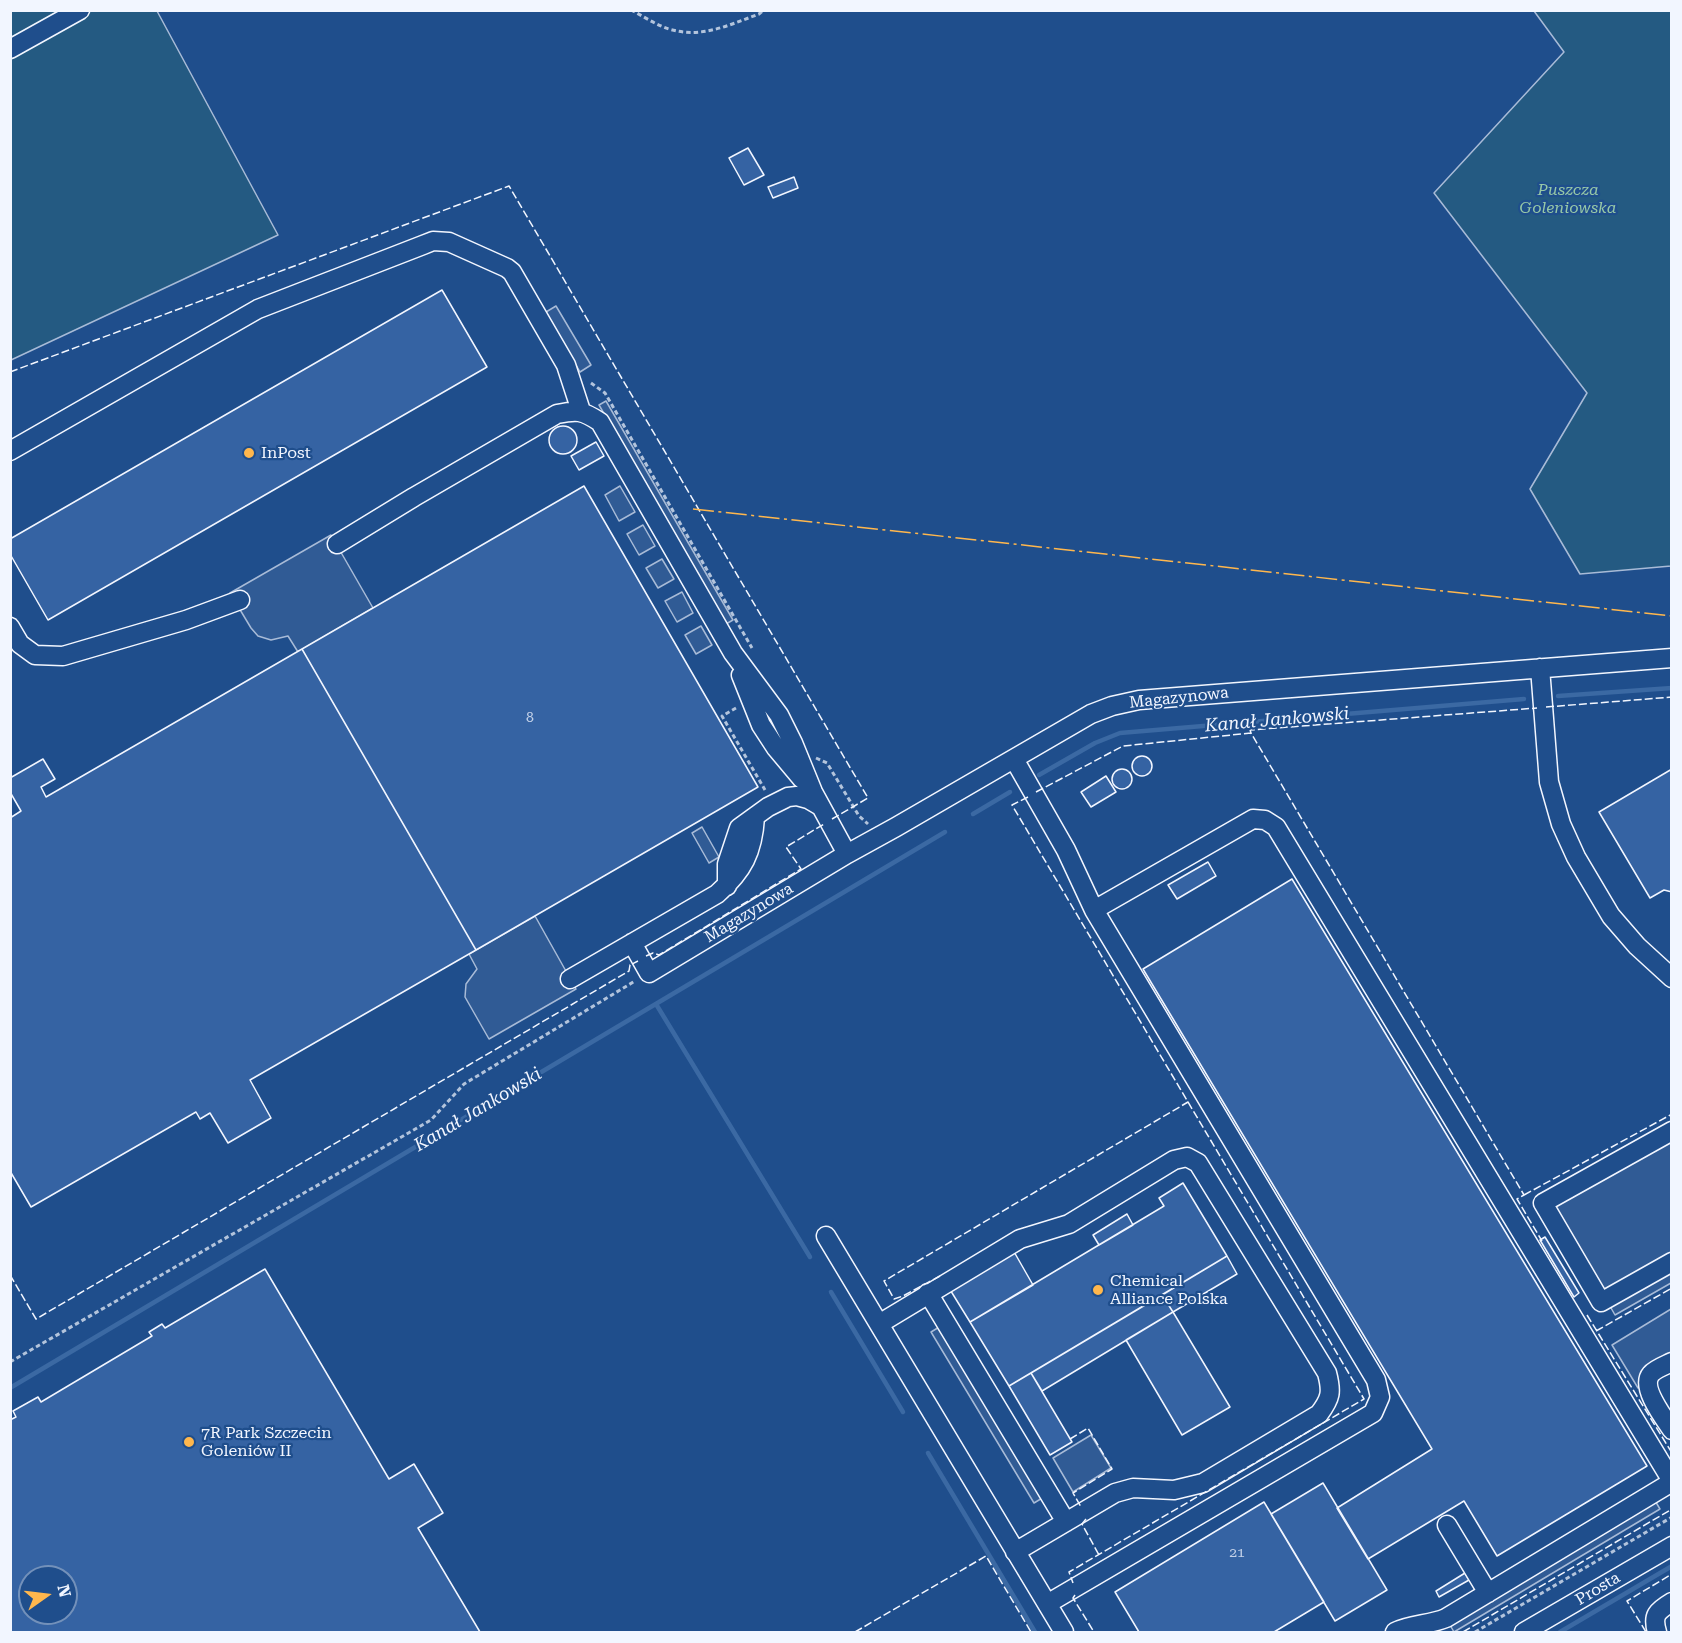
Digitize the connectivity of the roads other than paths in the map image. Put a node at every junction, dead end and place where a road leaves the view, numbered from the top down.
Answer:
1 (80, 10) edge
2 (10, 49) edge
3 (581, 411) junction
4 (10, 451) edge
5 (337, 544) dead end
6 (240, 600) dead end
7 (10, 627) edge
8 (1671, 658) edge
9 (1540, 668) junction
10 (1014, 759) junction
11 (817, 799) junction
12 (847, 854) junction
13 (1094, 910) junction
14 (632, 943) junction
15 (1671, 978) edge
16 (570, 979) dead end
17 (1671, 1131) edge
18 (826, 1236) dead end
19 (1671, 1262) edge
20 (928, 1293) junction
21 (1601, 1302) junction
22 (1573, 1318) junction
23 (879, 1324) junction
24 (1671, 1362) edge
25 (1671, 1430) edge
26 (1671, 1481) edge
27 (1066, 1522) junction
28 (1446, 1526) dead end
29 (1671, 1545) edge
30 (1016, 1552) junction
31 (1488, 1593) junction
32 (1671, 1602) edge
33 (1047, 1604) junction
34 (1064, 1632) edge
35 (1395, 1632) edge
36 (1524, 1632) edge
37 (1657, 1632) edge

1 - 2 street
3 - 4 street
3 - 5 street
3 - 11 street
6 - 7 street
8 - 9 street, Magazynowa
9 - 10 street, Magazynowa
9 - 15 street
10 - 12 street, Magazynowa
10 - 13 street
11 - 12 street
11 - 14 street
12 - 14 street, Magazynowa
13 - 22 street
13 - 33 street
14 - 16 street
17 - 21 street
18 - 23 street
19 - 21 street
20 - 23 street
20 - 27 street
20 - 27 street
21 - 22 street
22 - 26 street
23 - 30 street
24 - 25 street
26 - 31 street
27 - 30 street
28 - 31 street
29 - 36 street, Prosta
30 - 33 street
31 - 35 street
32 - 37 street
33 - 34 street

